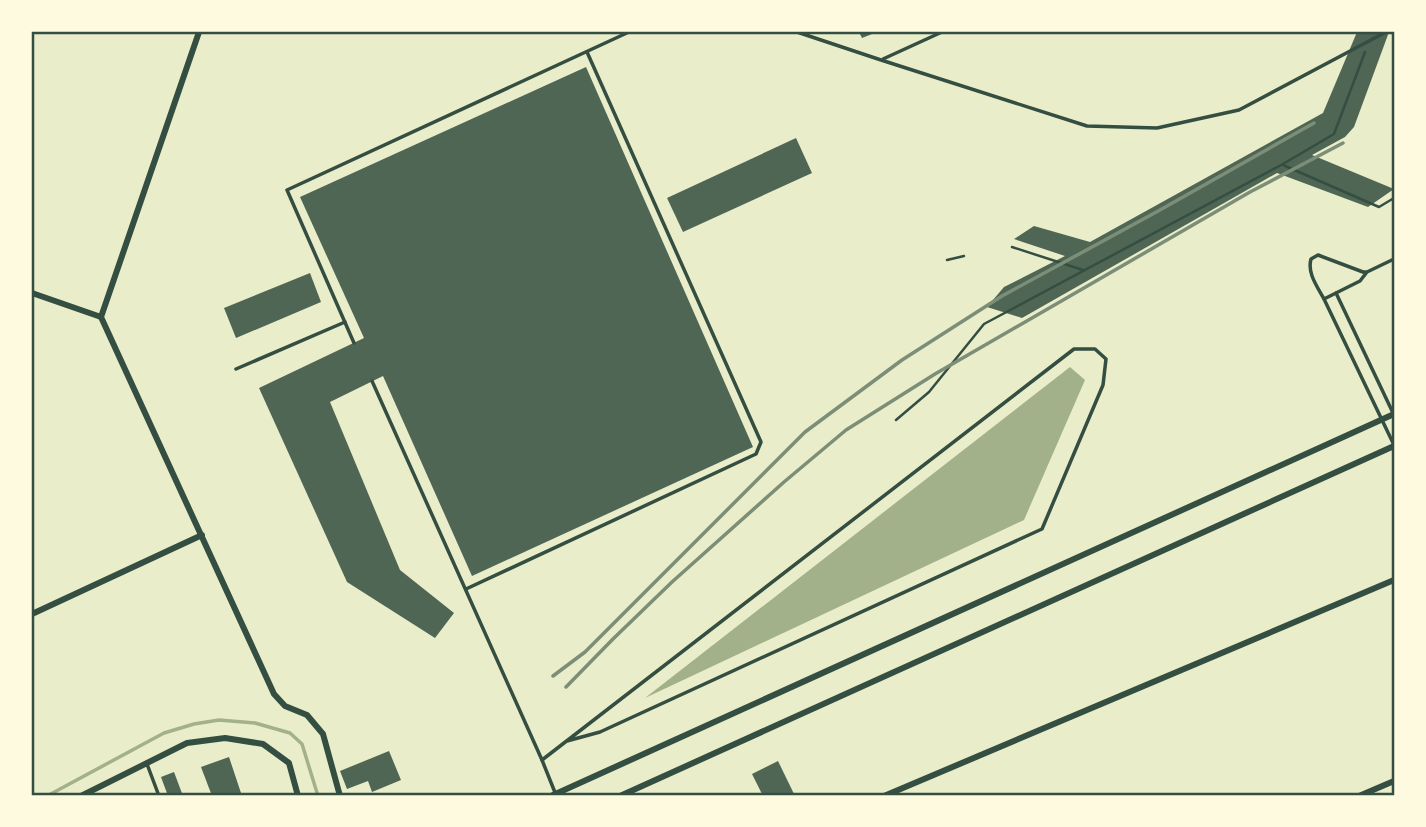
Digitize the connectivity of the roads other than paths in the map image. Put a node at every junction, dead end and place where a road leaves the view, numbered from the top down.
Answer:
1 (199, 32) edge
2 (629, 32) edge
3 (797, 32) edge
4 (942, 32) edge
5 (1386, 32) edge
6 (587, 52) junction
7 (881, 60) junction
8 (1395, 259) edge
9 (1367, 272) junction
10 (32, 293) edge
11 (1336, 293) junction
12 (1324, 299) junction
13 (101, 317) junction
14 (345, 322) junction
15 (354, 343) dead end
16 (236, 369) dead end
17 (372, 381) dead end
18 (1394, 415) edge
19 (1382, 420) junction
20 (1395, 445) edge
21 (202, 535) junction
22 (1395, 580) edge
23 (466, 589) junction
24 (32, 614) edge
25 (567, 741) junction
26 (542, 760) junction
27 (146, 762) junction
28 (1395, 780) edge
29 (94, 792) edge
30 (554, 795) edge
31 (81, 796) edge
32 (159, 796) edge
33 (298, 796) edge
34 (341, 796) edge
35 (620, 796) edge
36 (884, 796) edge
37 (1359, 796) edge

1 - 13 street
2 - 6 lane
3 - 7 lane
4 - 7 lane
5 - 7 lane
6 - 14 lane
6 - 23 lane
8 - 9 lane
9 - 11 lane
9 - 12 lane
10 - 13 street
11 - 12 lane
11 - 18 lane
12 - 19 lane
13 - 21 street
14 - 15 lane
14 - 16 lane
17 - 23 lane
18 - 19 street
19 - 20 lane
19 - 30 street
20 - 35 street
21 - 24 street
21 - 34 street
22 - 36 street
23 - 26 lane
25 - 25 lane
25 - 26 lane
26 - 30 lane
27 - 29 street
27 - 32 lane
27 - 33 street
28 - 37 street
29 - 31 street

